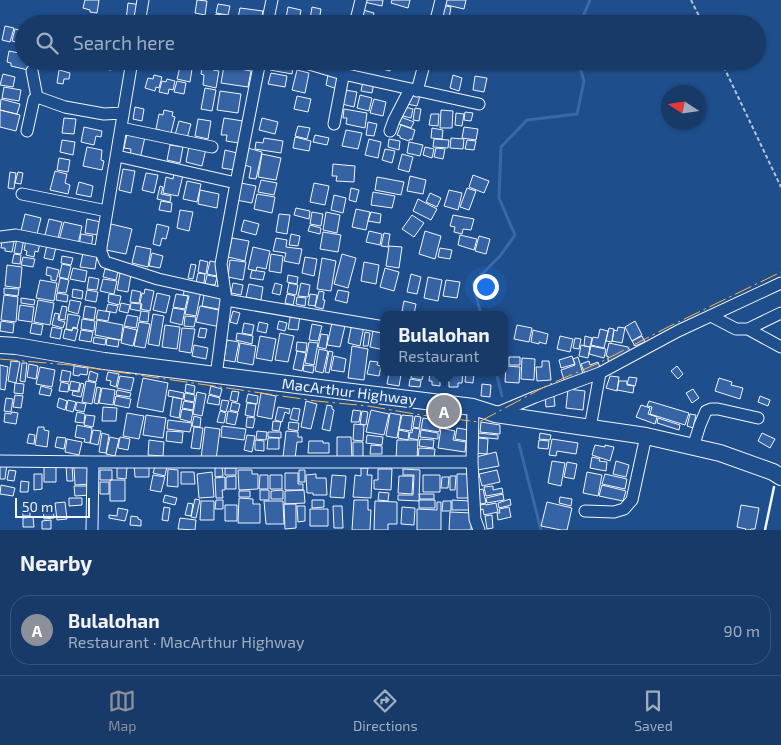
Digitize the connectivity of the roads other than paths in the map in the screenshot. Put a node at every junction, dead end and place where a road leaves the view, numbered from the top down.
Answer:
1 (268, 0) edge
2 (361, 0) edge
3 (441, 0) edge
4 (141, 1) edge
5 (140, 15) edge
6 (267, 15) edge
7 (357, 15) edge
8 (437, 15) edge
9 (130, 70) edge
10 (258, 70) edge
11 (329, 70) edge
12 (344, 70) edge
13 (422, 70) edge
14 (32, 71) dead end
15 (343, 74) junction
16 (414, 90) junction
17 (37, 97) junction
18 (479, 104) dead end
19 (123, 114) junction
20 (334, 124) dead end
21 (121, 128) junction
22 (27, 131) dead end
23 (390, 131) dead end
24 (212, 147) dead end
25 (117, 156) junction
26 (236, 183) junction
27 (22, 194) dead end
28 (107, 211) junction
29 (0, 237) edge
30 (101, 252) junction
31 (781, 282) edge
32 (226, 297) junction
33 (781, 314) edge
34 (711, 316) junction
35 (380, 325) edge
36 (748, 329) junction
37 (0, 345) edge
38 (781, 347) edge
39 (600, 373) junction
40 (216, 376) junction
41 (473, 407) junction
42 (494, 414) junction
43 (758, 418) dead end
44 (590, 428) junction
45 (646, 436) junction
46 (693, 447) junction
47 (0, 460) edge
48 (93, 462) junction
49 (472, 462) junction
50 (781, 477) edge
51 (585, 511) dead end
52 (92, 530) edge
53 (479, 530) edge

1 - 6 street
2 - 7 street
3 - 8 street
4 - 5 street
9 - 19 street
10 - 26 street
11 - 15 street
12 - 15 street
13 - 16 street
14 - 17 street
15 - 16 street
15 - 20 street
16 - 18 street
16 - 23 street
17 - 19 street
17 - 22 street
19 - 21 street
21 - 24 street
21 - 25 street
25 - 26 street
25 - 28 street
26 - 32 street
27 - 28 street
28 - 30 street
29 - 30 street
30 - 32 street
31 - 34 street
32 - 35 street
32 - 40 street
33 - 36 street
34 - 36 street
34 - 39 street
36 - 38 street
37 - 40 highway, MacArthur Highway
39 - 42 street
39 - 44 street
40 - 41 highway, MacArthur Highway
41 - 42 highway, MacArthur Highway
41 - 49 street
42 - 44 highway, MacArthur Highway
43 - 46 street
44 - 45 highway, MacArthur Highway
45 - 46 highway, MacArthur Highway
45 - 51 street
46 - 50 highway, MacArthur Highway
47 - 48 street
48 - 49 street
48 - 52 street
49 - 53 street

